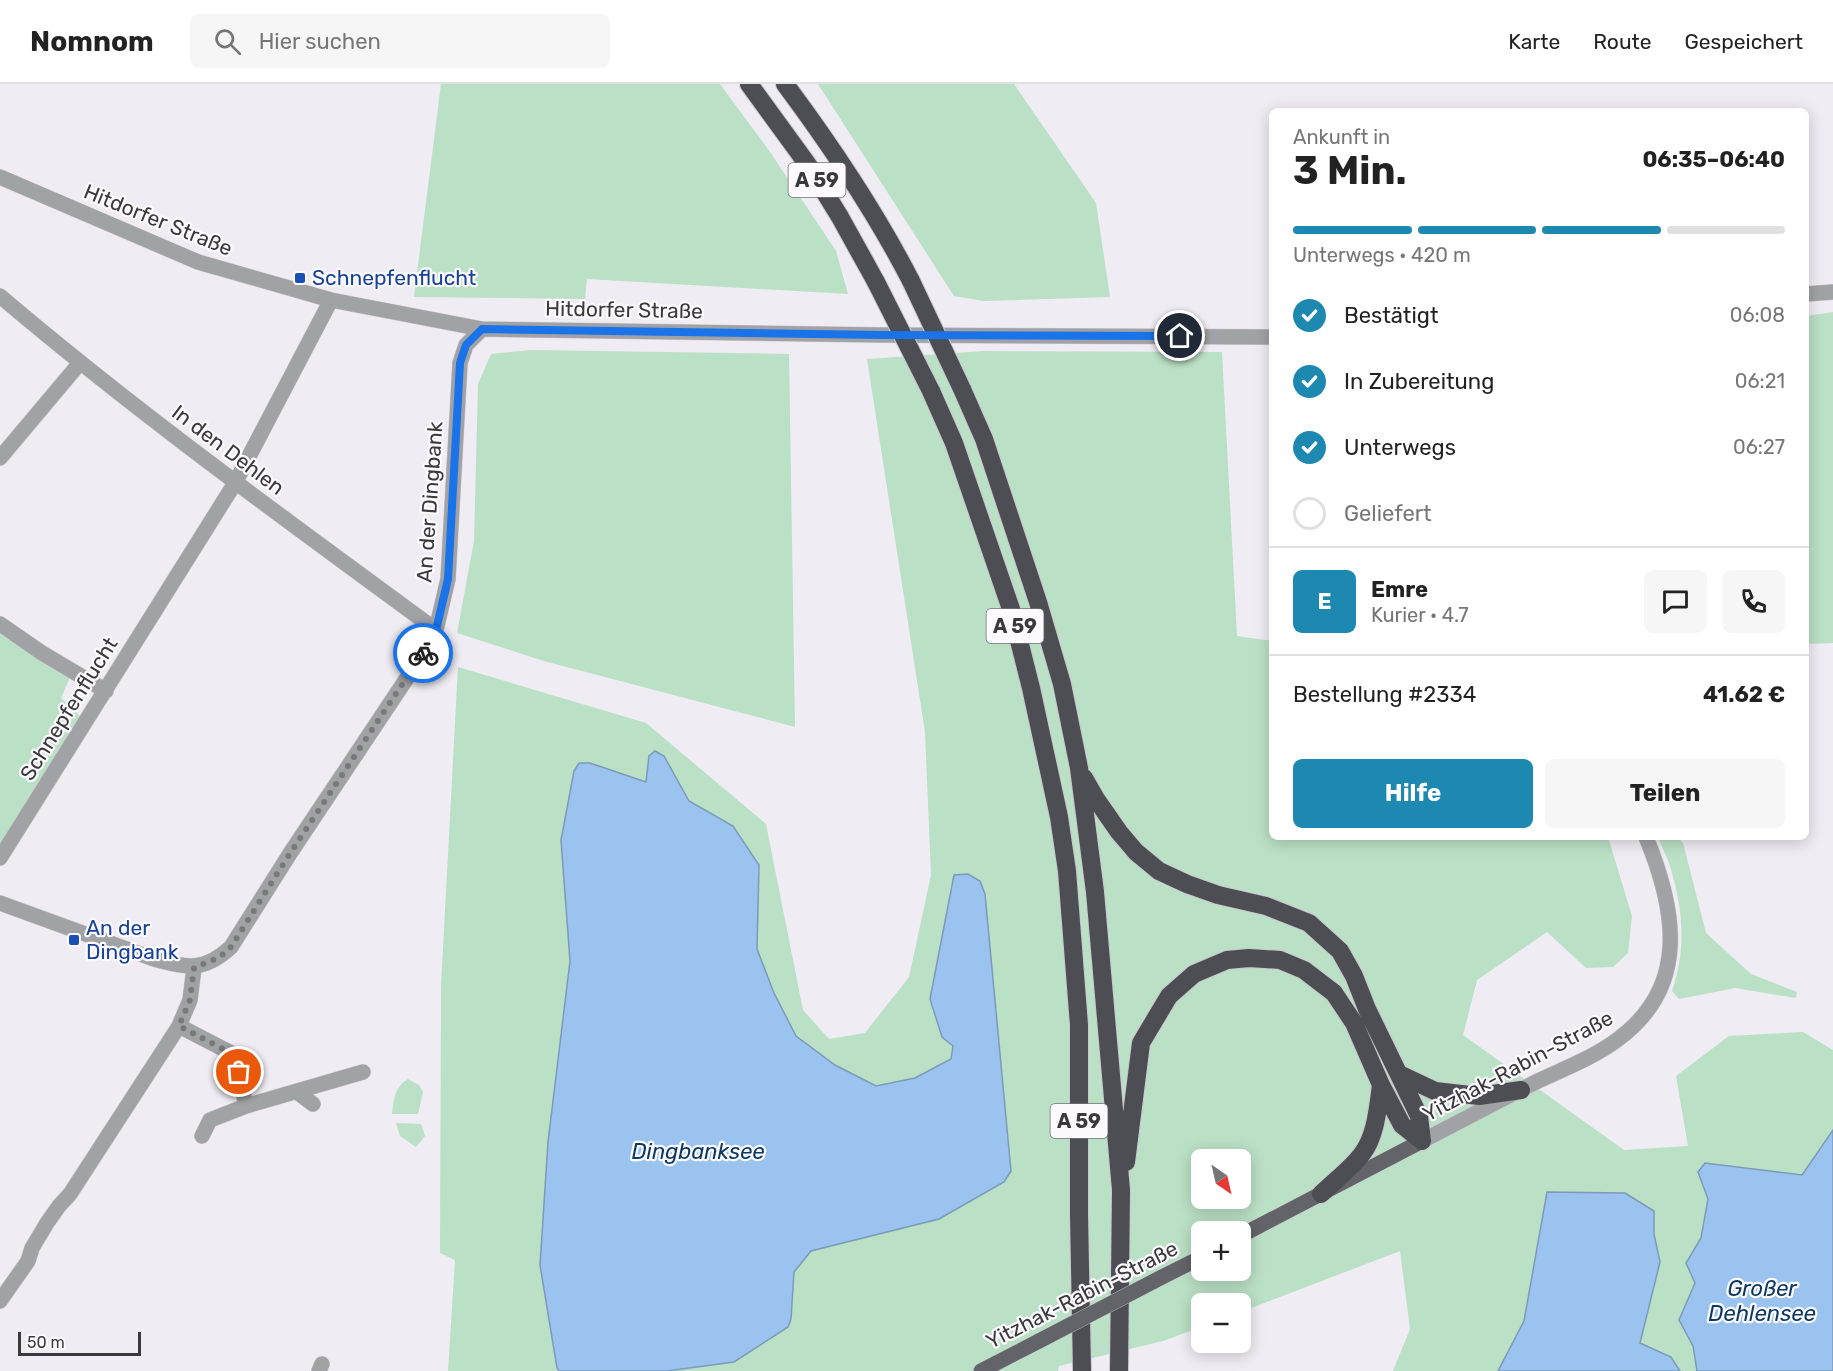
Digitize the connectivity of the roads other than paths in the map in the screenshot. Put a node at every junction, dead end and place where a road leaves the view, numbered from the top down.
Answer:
1 (748, 84) edge
2 (785, 84) edge
3 (0, 177) edge
4 (1833, 291) edge
5 (1809, 294) edge
6 (0, 296) edge
7 (330, 300) junction
8 (482, 329) junction
9 (1269, 336) edge
10 (80, 364) junction
11 (0, 458) edge
12 (235, 483) junction
13 (0, 624) edge
14 (436, 630) junction
15 (106, 691) junction
16 (1079, 768) junction
17 (1647, 840) edge
18 (0, 858) edge
19 (0, 903) edge
20 (194, 968) junction
21 (179, 1026) junction
22 (363, 1072) dead end
23 (1401, 1076) junction
24 (1381, 1085) junction
25 (1521, 1090) junction
26 (297, 1092) junction
27 (313, 1104) dead end
28 (246, 1106) junction
29 (202, 1136) dead end
30 (1422, 1141) junction
31 (1121, 1190) junction
32 (1321, 1194) junction
33 (1251, 1230) edge
34 (1191, 1262) edge
35 (0, 1301) edge
36 (981, 1371) edge
37 (1082, 1371) edge
38 (1119, 1371) edge

1 - 37 highway, A 59, bridge
2 - 16 highway, A 59, bridge
3 - 7 street, Hitdorfer Straße
4 - 5 street
6 - 10 street, In den Dehlen
7 - 8 street, Hitdorfer Straße
7 - 12 street, Schnepfenflucht
8 - 9 street, Hitdorfer Straße
8 - 14 street, An der Dingbank
10 - 11 street
10 - 12 street, In den Dehlen
12 - 14 street, In den Dehlen
12 - 15 street, Schnepfenflucht
13 - 15 street
14 - 20 street, An der Dingbank
15 - 18 street, Schnepfenflucht
16 - 23 highway
16 - 31 highway, A 59
17 - 25 street, Yitzhak-Rabin-Straße
19 - 20 street
20 - 21 street
21 - 28 street
21 - 35 street
22 - 26 street
23 - 25 highway
23 - 30 highway
24 - 30 highway
24 - 31 highway
24 - 32 highway
25 - 30 street, Yitzhak-Rabin-Straße
26 - 27 street
26 - 28 street
28 - 29 street
30 - 32 main road, Yitzhak-Rabin-Straße
31 - 38 highway, A 59
32 - 33 main road, Yitzhak-Rabin-Straße
34 - 36 main road, Yitzhak-Rabin-Straße, bridge

